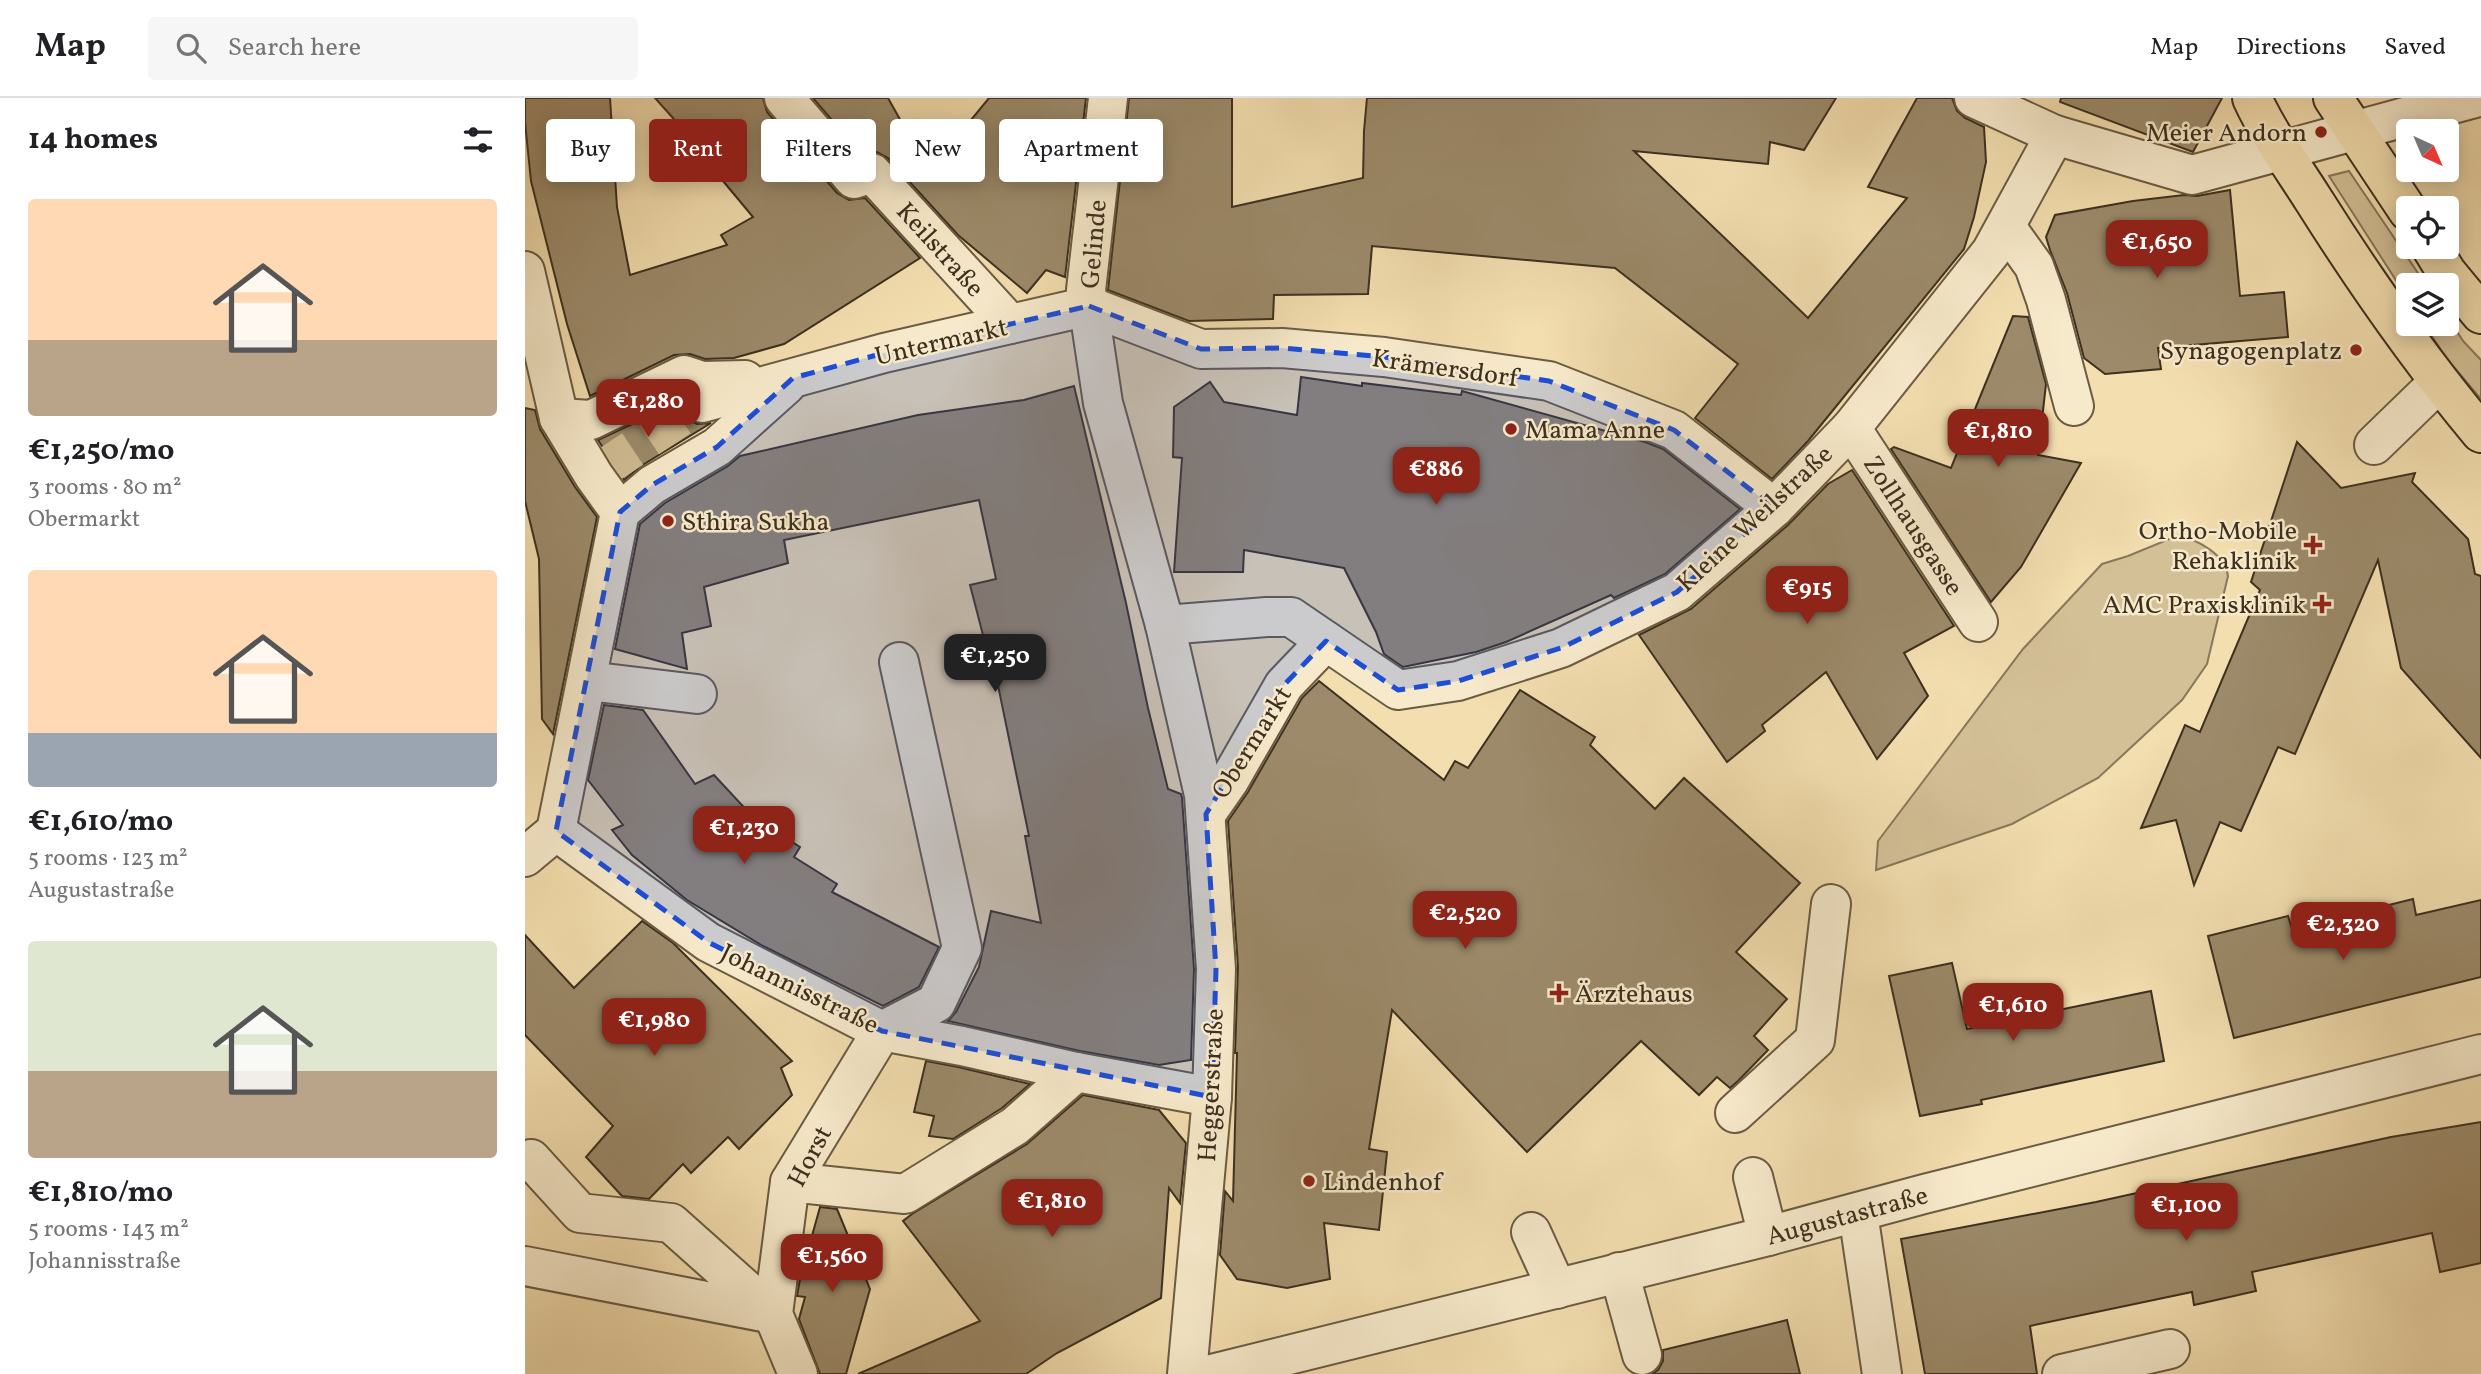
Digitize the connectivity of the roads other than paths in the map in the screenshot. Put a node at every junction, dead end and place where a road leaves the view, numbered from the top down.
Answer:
1 (784, 98) edge
2 (1108, 98) edge
3 (1973, 98) edge
4 (2252, 98) edge
5 (2333, 98) edge
6 (2475, 98) edge
7 (2355, 132) junction
8 (2055, 135) junction
9 (2282, 150) junction
10 (2398, 196) edge
11 (2006, 227) junction
12 (2439, 259) edge
13 (525, 271) edge
14 (1089, 306) junction
15 (2481, 314) edge
16 (1010, 324) junction
17 (533, 340) edge
18 (793, 379) junction
19 (2439, 382) junction
20 (702, 404) tunnel mouth
21 (2074, 406) dead end
22 (559, 418) junction
23 (1851, 428) junction
24 (2481, 433) edge
25 (2374, 444) dead end
26 (1774, 508) junction
27 (621, 512) junction
28 (1978, 622) dead end
29 (1165, 625) junction
30 (1326, 641) junction
31 (899, 662) dead end
32 (588, 681) junction
33 (697, 694) dead end
34 (1205, 805) junction
35 (556, 831) junction
36 (525, 857) edge
37 (1831, 904) dead end
38 (882, 1031) junction
39 (2481, 1054) edge
40 (1076, 1072) junction
41 (1212, 1097) junction
42 (1735, 1113) dead end
43 (531, 1159) dead end
44 (1753, 1177) dead end
45 (790, 1182) junction
46 (1858, 1213) junction
47 (1531, 1232) dead end
48 (1768, 1236) junction
49 (525, 1266) edge
50 (1628, 1270) junction
51 (1557, 1289) junction
52 (773, 1314) junction
53 (2170, 1349) dead end
54 (1651, 1353) dead end
55 (786, 1366) edge
56 (1187, 1374) edge
57 (1212, 1374) edge
58 (1882, 1374) edge
59 (2062, 1374) edge

1 - 16 street, Keilstraße
2 - 14 street, Gelinde
3 - 8 street
4 - 9 main road
5 - 7 main road
6 - 7 street
7 - 9 street
7 - 10 main road
8 - 9 street
8 - 11 street, Kleine Weilstraße
9 - 19 main road
11 - 21 street
11 - 23 street, Kleine Weilstraße
12 - 15 main road
13 - 17 street
14 - 16 street, Untermarkt
14 - 26 street, Krämersdorf
14 - 29 street, Obermarkt
16 - 18 street, Untermarkt
17 - 22 street
18 - 20 street, Untermarkt
18 - 22 street, Untermarkt
18 - 27 street, Untermarkt
19 - 24 main road
19 - 25 street
22 - 27 street
23 - 26 street, Kleine Weilstraße
23 - 28 street, Zollhausgasse
26 - 30 street, Kleine Weilstraße
27 - 32 street
29 - 30 street
29 - 34 street, Obermarkt
30 - 34 street, Obermarkt
31 - 38 street
32 - 33 street
32 - 35 street
34 - 41 street, Heggerstraße
35 - 36 street
35 - 38 street, Johannisstraße
37 - 42 street
38 - 40 street, Johannisstraße
38 - 45 street, Horst
39 - 46 street, Augustastraße
40 - 41 street, Johannisstraße
40 - 45 street
41 - 56 street, Heggerstraße
43 - 52 street
44 - 48 street
45 - 52 street, Horst
46 - 48 street, Augustastraße
46 - 58 street
47 - 51 street
48 - 50 street, Augustastraße
49 - 52 street
50 - 51 street, Augustastraße
50 - 54 street
51 - 57 street, Augustastraße
52 - 55 street, Horst
53 - 59 street

